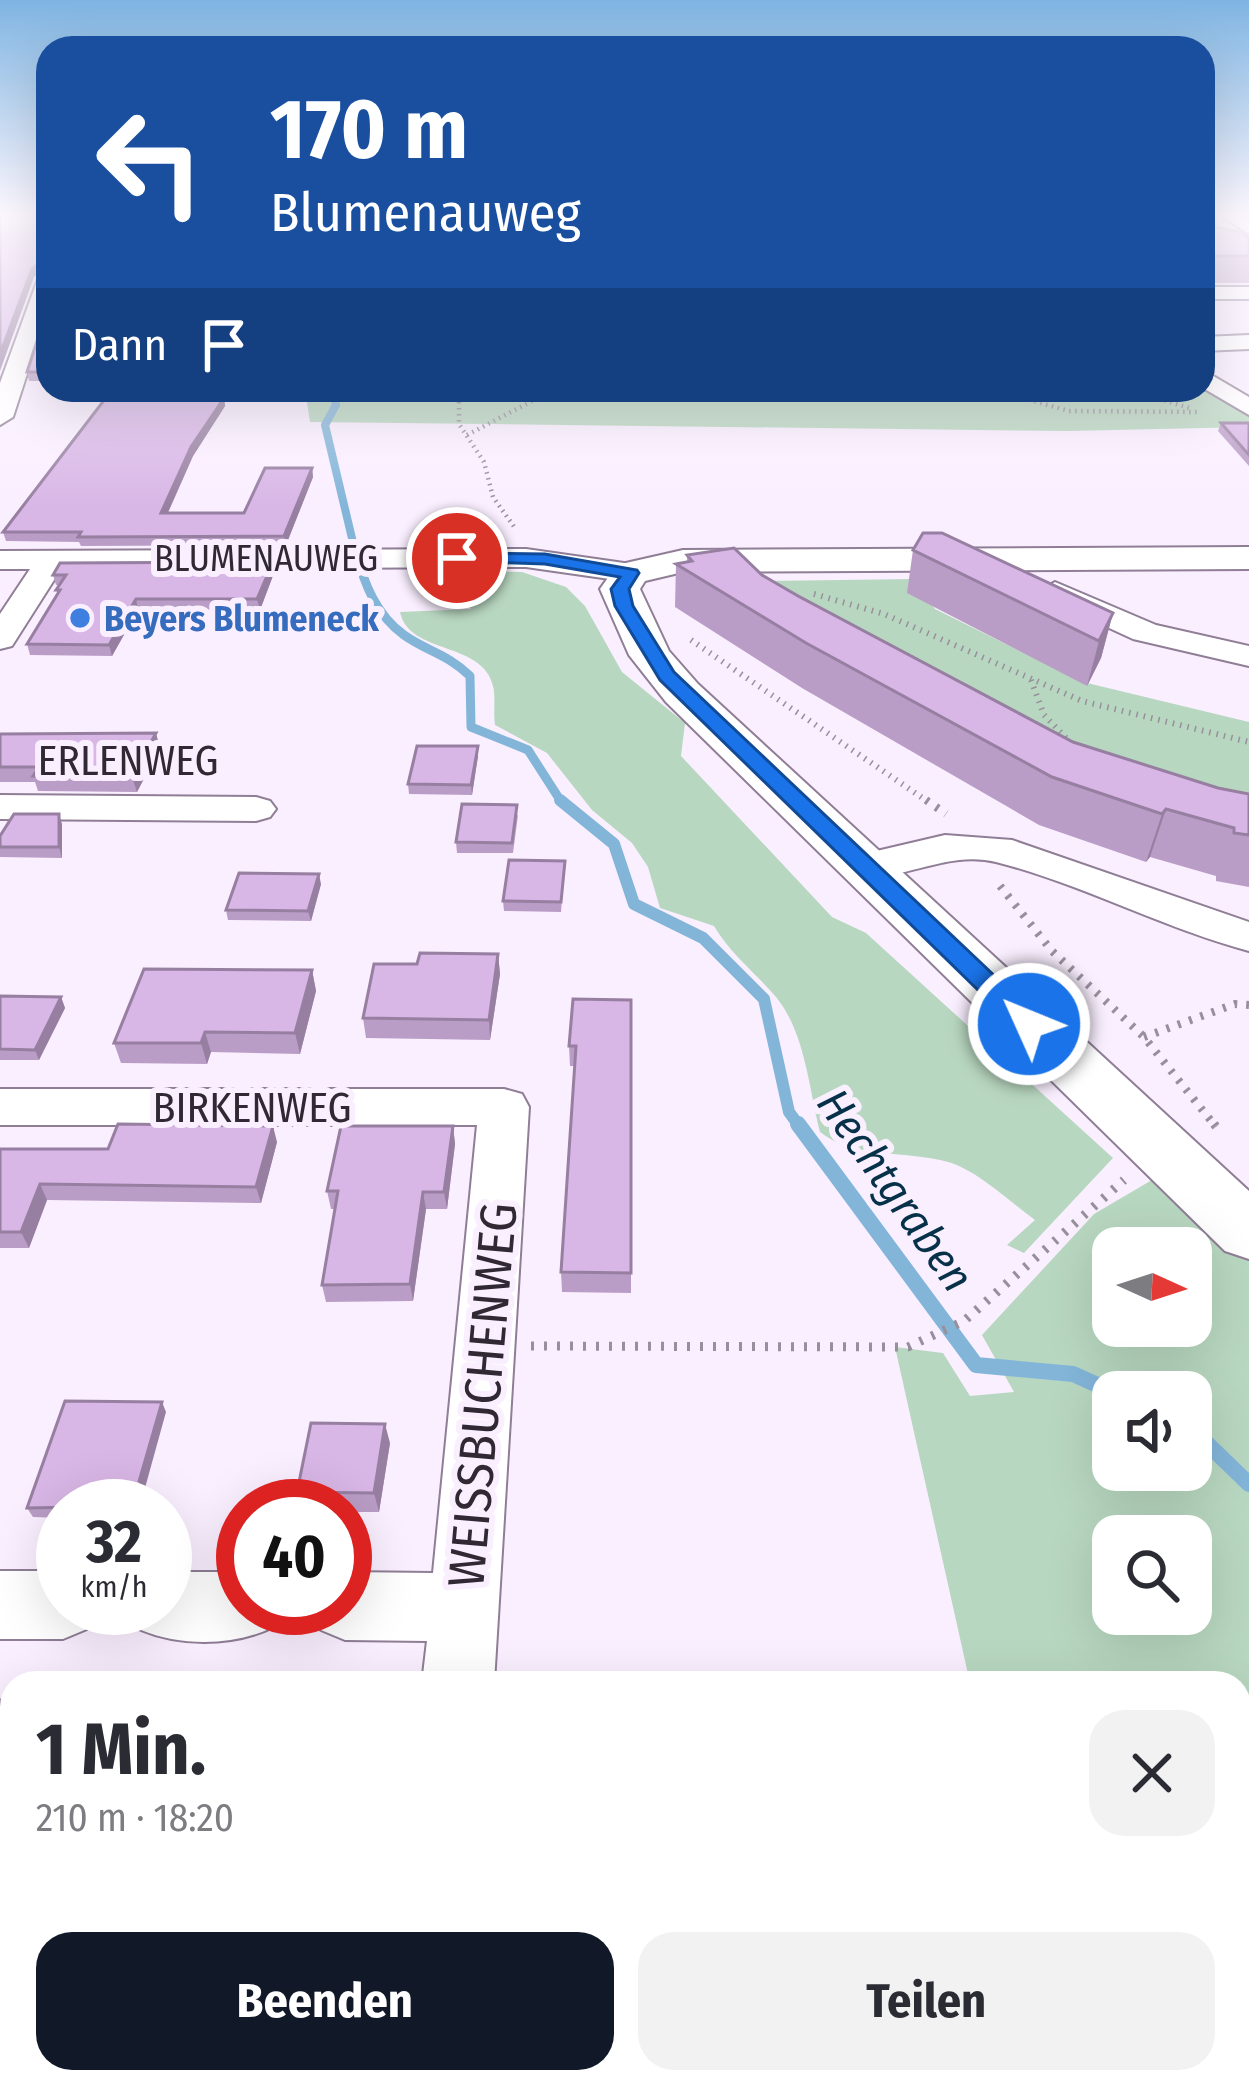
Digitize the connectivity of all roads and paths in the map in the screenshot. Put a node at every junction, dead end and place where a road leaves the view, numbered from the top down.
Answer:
1 (26, 314) edge
2 (1249, 342) edge
3 (1215, 343) edge
4 (1215, 385) edge
5 (459, 402) edge
6 (530, 402) edge
7 (1030, 402) edge
8 (1249, 408) edge
9 (1207, 412) dead end
10 (0, 417) edge
11 (466, 435) junction
12 (526, 558) junction
13 (1249, 558) edge
14 (1006, 559) junction
15 (0, 560) edge
16 (52, 560) junction
17 (631, 573) junction
18 (805, 592) dead end
19 (683, 635) dead end
20 (0, 639) edge
21 (1249, 656) edge
22 (1031, 680) junction
23 (1249, 742) edge
24 (1073, 744) edge
25 (0, 807) edge
26 (256, 809) dead end
27 (982, 847) junction
28 (866, 866) junction
29 (1249, 938) edge
30 (1249, 1005) edge
31 (1144, 1036) junction
32 (505, 1106) joint
33 (0, 1107) edge
34 (1164, 1154) junction
35 (1249, 1232) edge
36 (488, 1346) junction
37 (0, 1605) edge
38 (36, 1605) edge
39 (372, 1606) edge
40 (464, 1607) junction
41 (459, 1671) edge

1 - 10 street
2 - 3 street
4 - 8 street
5 - 11 path
6 - 11 path
7 - 9 path
11 - 12 path
12 - 16 street, BLUMENAUWEG
12 - 17 street, BLUMENAUWEG
13 - 14 street, BLUMENAUWEG
14 - 17 street, BLUMENAUWEG
14 - 21 street
15 - 16 street, BLUMENAUWEG
16 - 20 street
17 - 28 street
18 - 22 path
19 - 27 path
22 - 23 path
22 - 24 path
25 - 26 street, ERLENWEG
27 - 28 street
27 - 29 street
27 - 31 path
28 - 34 street
30 - 31 path
31 - 34 path
32 - 33 street, BIRKENWEG
32 - 36 street, WEISSBUCHENWEG
34 - 35 street
34 - 36 path
36 - 40 street, WEISSBUCHENWEG
37 - 38 street
39 - 40 street
40 - 41 street, WEISSBUCHENWEG

